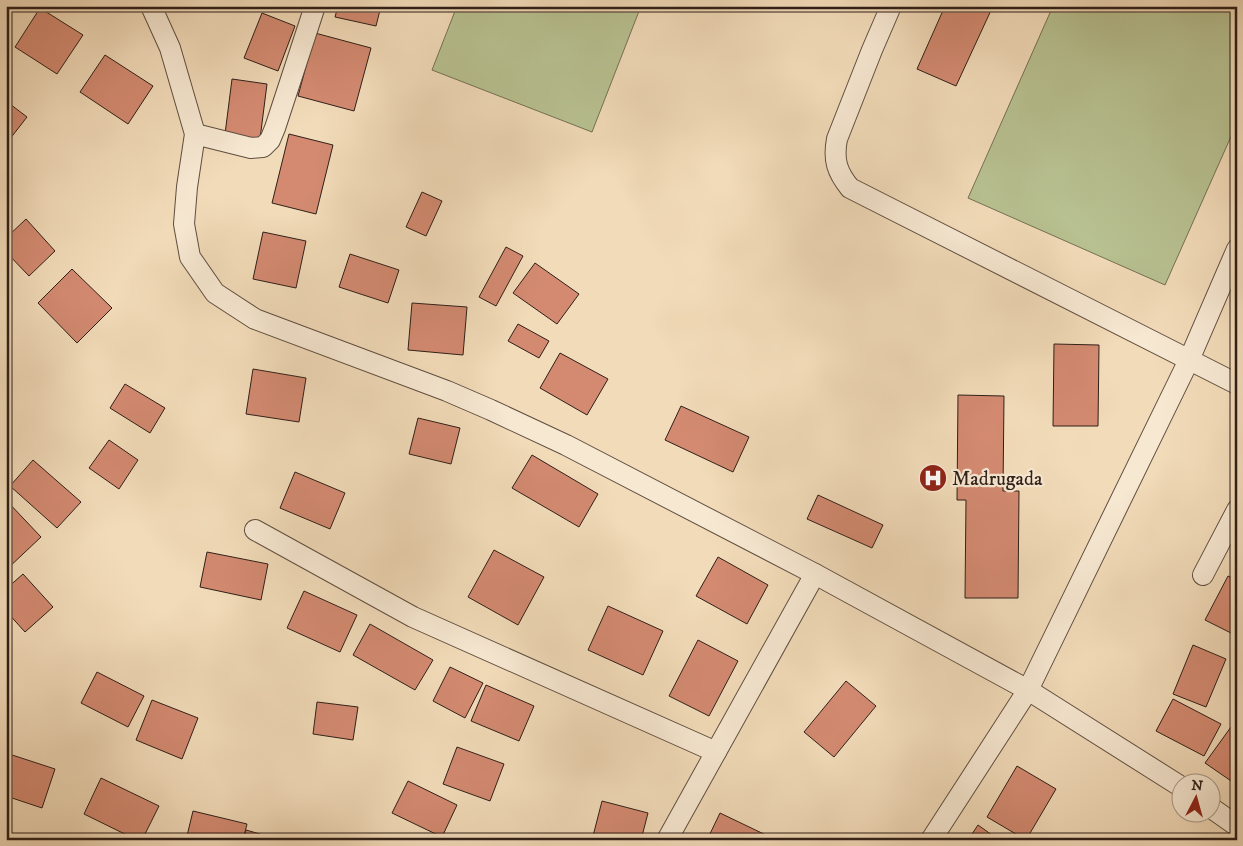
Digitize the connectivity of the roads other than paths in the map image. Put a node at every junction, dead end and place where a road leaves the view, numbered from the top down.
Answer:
1 (151, 6) edge
2 (316, 6) edge
3 (891, 6) edge
4 (194, 134) junction
5 (1237, 249) edge
6 (1189, 360) junction
7 (1237, 384) edge
8 (1237, 510) edge
9 (255, 530) dead end
10 (816, 574) junction
11 (1203, 575) dead end
12 (1028, 690) junction
13 (716, 752) junction
14 (1170, 780) edge
15 (1220, 814) edge
16 (1237, 826) edge
17 (667, 840) edge
18 (931, 840) edge

1 - 4 street
2 - 4 street
3 - 6 street
4 - 10 street
5 - 6 street
6 - 7 street
6 - 12 street
8 - 11 street
9 - 13 street
10 - 12 street
10 - 13 street
12 - 14 street
12 - 18 street
13 - 17 street
15 - 16 street

